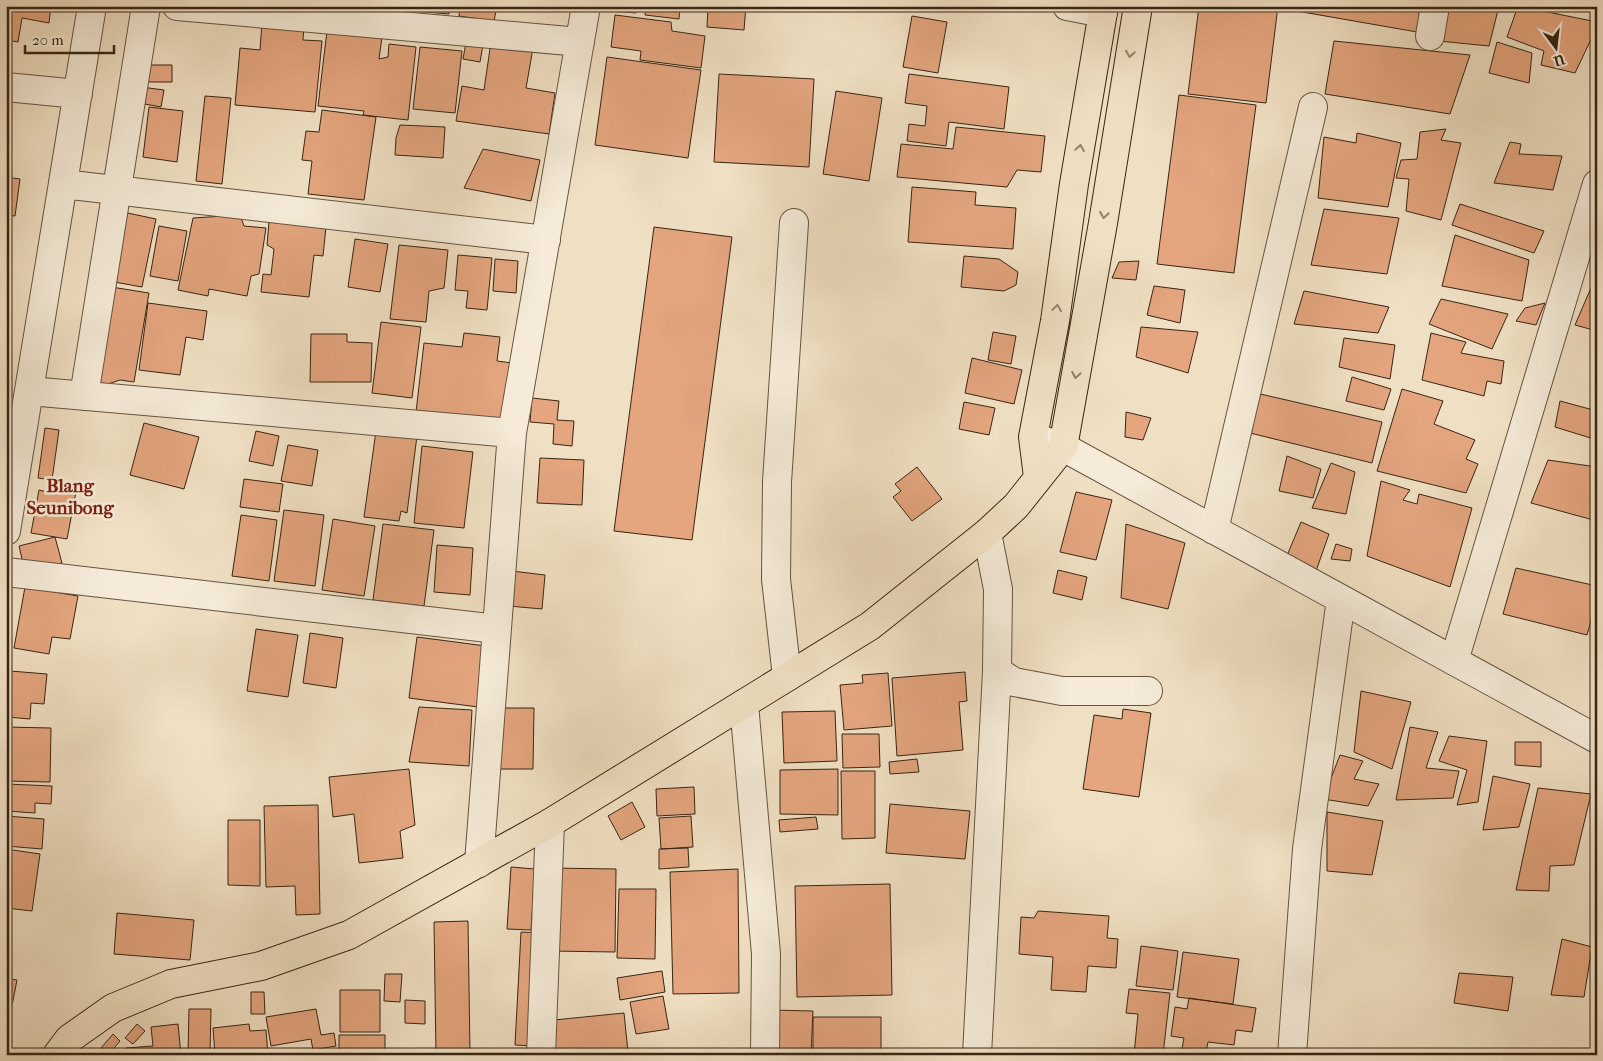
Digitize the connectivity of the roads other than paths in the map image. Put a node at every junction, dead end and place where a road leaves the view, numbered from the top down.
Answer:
1 (92, 6) edge
2 (146, 6) edge
3 (177, 6) edge
4 (586, 6) edge
5 (1067, 6) edge
6 (1138, 6) edge
7 (1435, 6) edge
8 (1104, 9) edge
9 (1430, 36) dead end
10 (580, 42) junction
11 (6, 87) edge
12 (78, 94) junction
13 (1313, 107) dead end
14 (63, 184) junction
15 (1597, 184) edge
16 (116, 190) junction
17 (794, 223) dead end
18 (546, 240) junction
19 (29, 391) junction
20 (84, 396) junction
21 (512, 433) junction
22 (1033, 437) junction
23 (1063, 447) junction
24 (1038, 477) junction
25 (6, 530) edge
26 (1214, 530) junction
27 (987, 533) junction
28 (6, 572) edge
29 (1341, 599) junction
30 (497, 629) junction
31 (1454, 661) junction
32 (997, 671) junction
33 (787, 677) junction
34 (1148, 692) dead end
35 (744, 704) junction
36 (1597, 739) edge
37 (550, 823) junction
38 (479, 863) junction
39 (57, 1055) edge
40 (541, 1055) edge
41 (765, 1055) edge
42 (977, 1055) edge
43 (1292, 1055) edge

1 - 12 street
2 - 16 street
3 - 10 street
4 - 10 street
5 - 8 street
6 -> 23 main road
7 - 9 street
22 -> 8 main road
10 - 18 street
11 - 12 street
12 - 14 street
13 - 26 street
14 - 16 street
14 - 19 street
15 - 31 street
16 - 18 street
16 - 20 street
17 - 33 street
18 - 21 street
19 - 20 street
19 - 25 street
20 - 21 street
21 - 30 street
22 - 23 street
22 - 24 main road
23 - 24 main road
23 - 26 street
24 - 27 main road
26 - 29 street
27 - 32 street
27 - 33 main road
28 - 30 street
29 - 31 street
29 - 43 street
30 - 38 street
31 - 36 street
32 - 34 street
32 - 42 street
33 - 35 main road
35 - 37 main road
35 - 41 street
37 - 38 main road
37 - 40 street
38 - 39 main road

